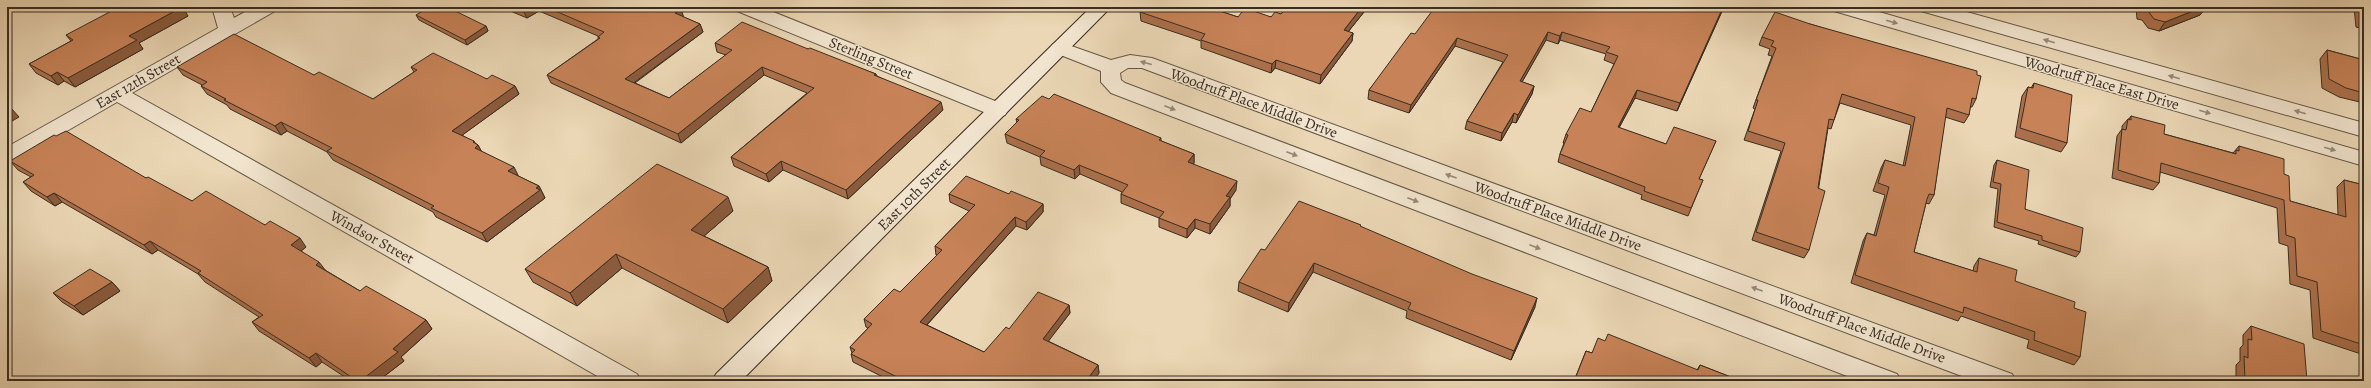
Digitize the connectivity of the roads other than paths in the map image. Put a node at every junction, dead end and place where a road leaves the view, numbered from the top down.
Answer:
1 (220, 7) edge
2 (268, 7) edge
3 (744, 7) edge
4 (1102, 7) edge
5 (1841, 7) edge
6 (1928, 7) edge
7 (228, 30) junction
8 (1060, 48) junction
9 (1113, 68) junction
10 (116, 93) junction
11 (998, 110) junction
12 (2364, 130) edge
13 (7, 156) edge
14 (2364, 159) edge
15 (628, 381) edge
16 (724, 381) edge
17 (1888, 381) edge
18 (2003, 381) edge

1 - 7 street
2 - 7 street, East 12th Street
3 - 11 street, Sterling Street
4 - 8 street, East 10th Street
5 -> 14 street, Woodruff Place East Drive
12 -> 6 street, Woodruff Place East Drive
7 - 10 street, East 12th Street
8 - 9 street
8 - 11 street, East 10th Street
9 -> 17 street
18 -> 9 street, Woodruff Place Middle Drive
10 - 13 street, East 12th Street
10 - 15 street, Windsor Street
11 - 16 street, East 10th Street

